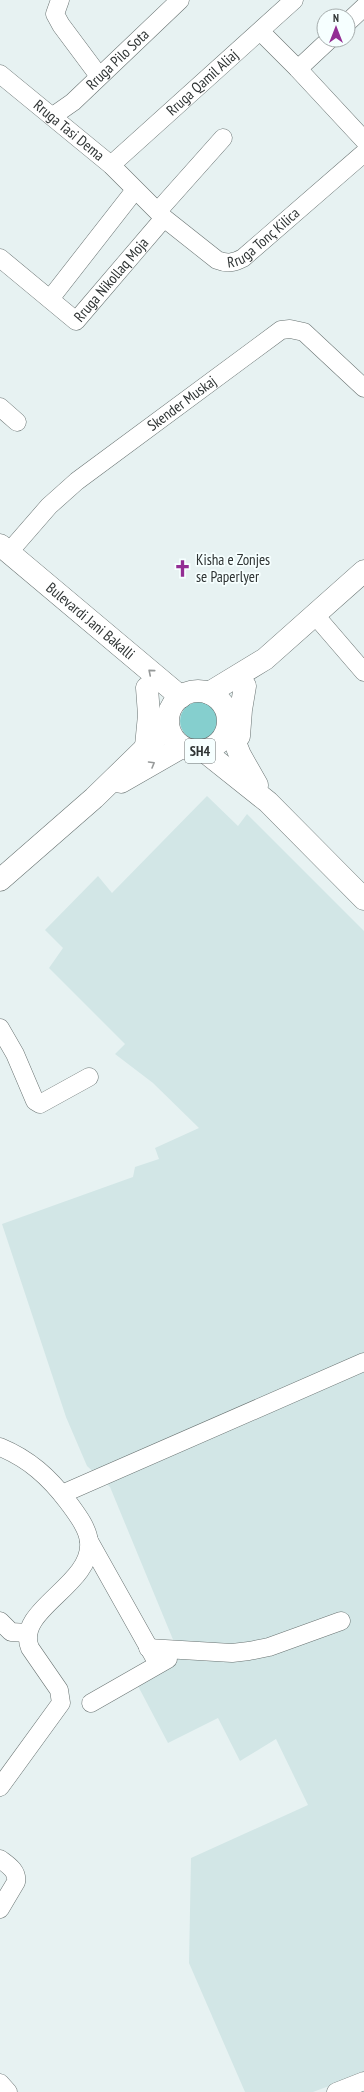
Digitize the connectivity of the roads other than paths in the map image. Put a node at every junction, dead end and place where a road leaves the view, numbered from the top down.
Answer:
1 (60, 0) edge
2 (180, 0) edge
3 (294, 0) edge
4 (364, 7) edge
5 (356, 14) edge
6 (261, 32) junction
7 (320, 48) edge
8 (298, 69) junction
9 (0, 74) edge
10 (99, 76) junction
11 (53, 116) junction
12 (223, 138) dead end
13 (364, 140) edge
14 (364, 153) edge
15 (111, 166) junction
16 (135, 190) junction
17 (161, 215) junction
18 (0, 258) edge
19 (50, 299) junction
20 (364, 388) edge
21 (0, 407) edge
22 (17, 422) dead end
23 (3, 553) edge
24 (364, 572) edge
25 (314, 614) junction
26 (265, 659) junction
27 (364, 672) edge
28 (245, 686) junction
29 (147, 688) junction
30 (209, 693) junction
31 (174, 710) junction
32 (228, 720) junction
33 (146, 746) junction
34 (182, 747) junction
35 (204, 751) junction
36 (240, 755) junction
37 (94, 798) junction
38 (268, 802) junction
39 (0, 880) edge
40 (364, 899) edge
41 (0, 1028) edge
42 (89, 1077) dead end
43 (364, 1362) edge
44 (0, 1447) edge
45 (62, 1494) junction
46 (89, 1540) junction
47 (0, 1621) edge
48 (341, 1621) dead end
49 (28, 1633) junction
50 (148, 1648) junction
51 (184, 1649) junction
52 (158, 1664) junction
53 (91, 1703) dead end
54 (0, 1787) edge
55 (0, 1859) edge
56 (0, 1909) edge
57 (364, 2080) edge
58 (0, 2083) edge
59 (8, 2092) edge
60 (336, 2092) edge

1 - 10 street
2 - 10 street, Rruga Pilo Sota
3 - 6 street, Rruga Qamil Aliaj
4 - 5 street
6 - 8 street
6 - 15 street, Rruga Qamil Aliaj
7 - 8 street
8 - 13 street
9 - 11 street, Rruga Tasi Dema
10 - 11 street, Rruga Pilo Sota
11 - 15 street, Rruga Tasi Dema
12 - 17 street
14 - 17 street, Rruga Tonç Kilica
15 - 16 street, Rruga Tasi Dema
16 - 17 street, Rruga Tasi Dema
16 - 19 street
17 - 19 street, Rruga Nikollaq Moja
18 - 19 street, Rruga Nikollaq Moja
20 - 23 street, Skender Muskaj
21 - 22 street
23 - 29 main road, Bulevardi Jani Bakalli
31 -> 23 main road, Bulevardi Jani Bakalli
24 - 25 main road, SH4
25 - 26 main road, SH4
25 - 27 street
26 - 28 main road, SH4
26 - 30 main road, SH4
28 - 32 main road, SH4
28 - 36 main road
29 - 31 main road, Bulevardi Jani Bakalli
29 - 33 main road
30 - 31 main road, SH4
30 - 32 main road
31 - 33 main road, SH4
31 - 34 main road, SH4
32 - 35 main road, SH4
32 - 36 main road
33 - 37 main road, SH4
34 - 35 main road, SH4
37 -> 34 main road, SH4
35 - 38 main road
36 - 38 main road
37 - 39 main road, SH4
38 - 40 main road
41 - 42 street
43 - 45 street
44 - 45 street
45 - 46 street
46 - 49 street
46 - 50 street
47 - 49 street
48 - 51 street
49 - 54 street
50 - 51 street
50 - 52 street
51 - 52 street
52 - 53 street
55 - 56 street
57 - 60 street
58 - 59 street

